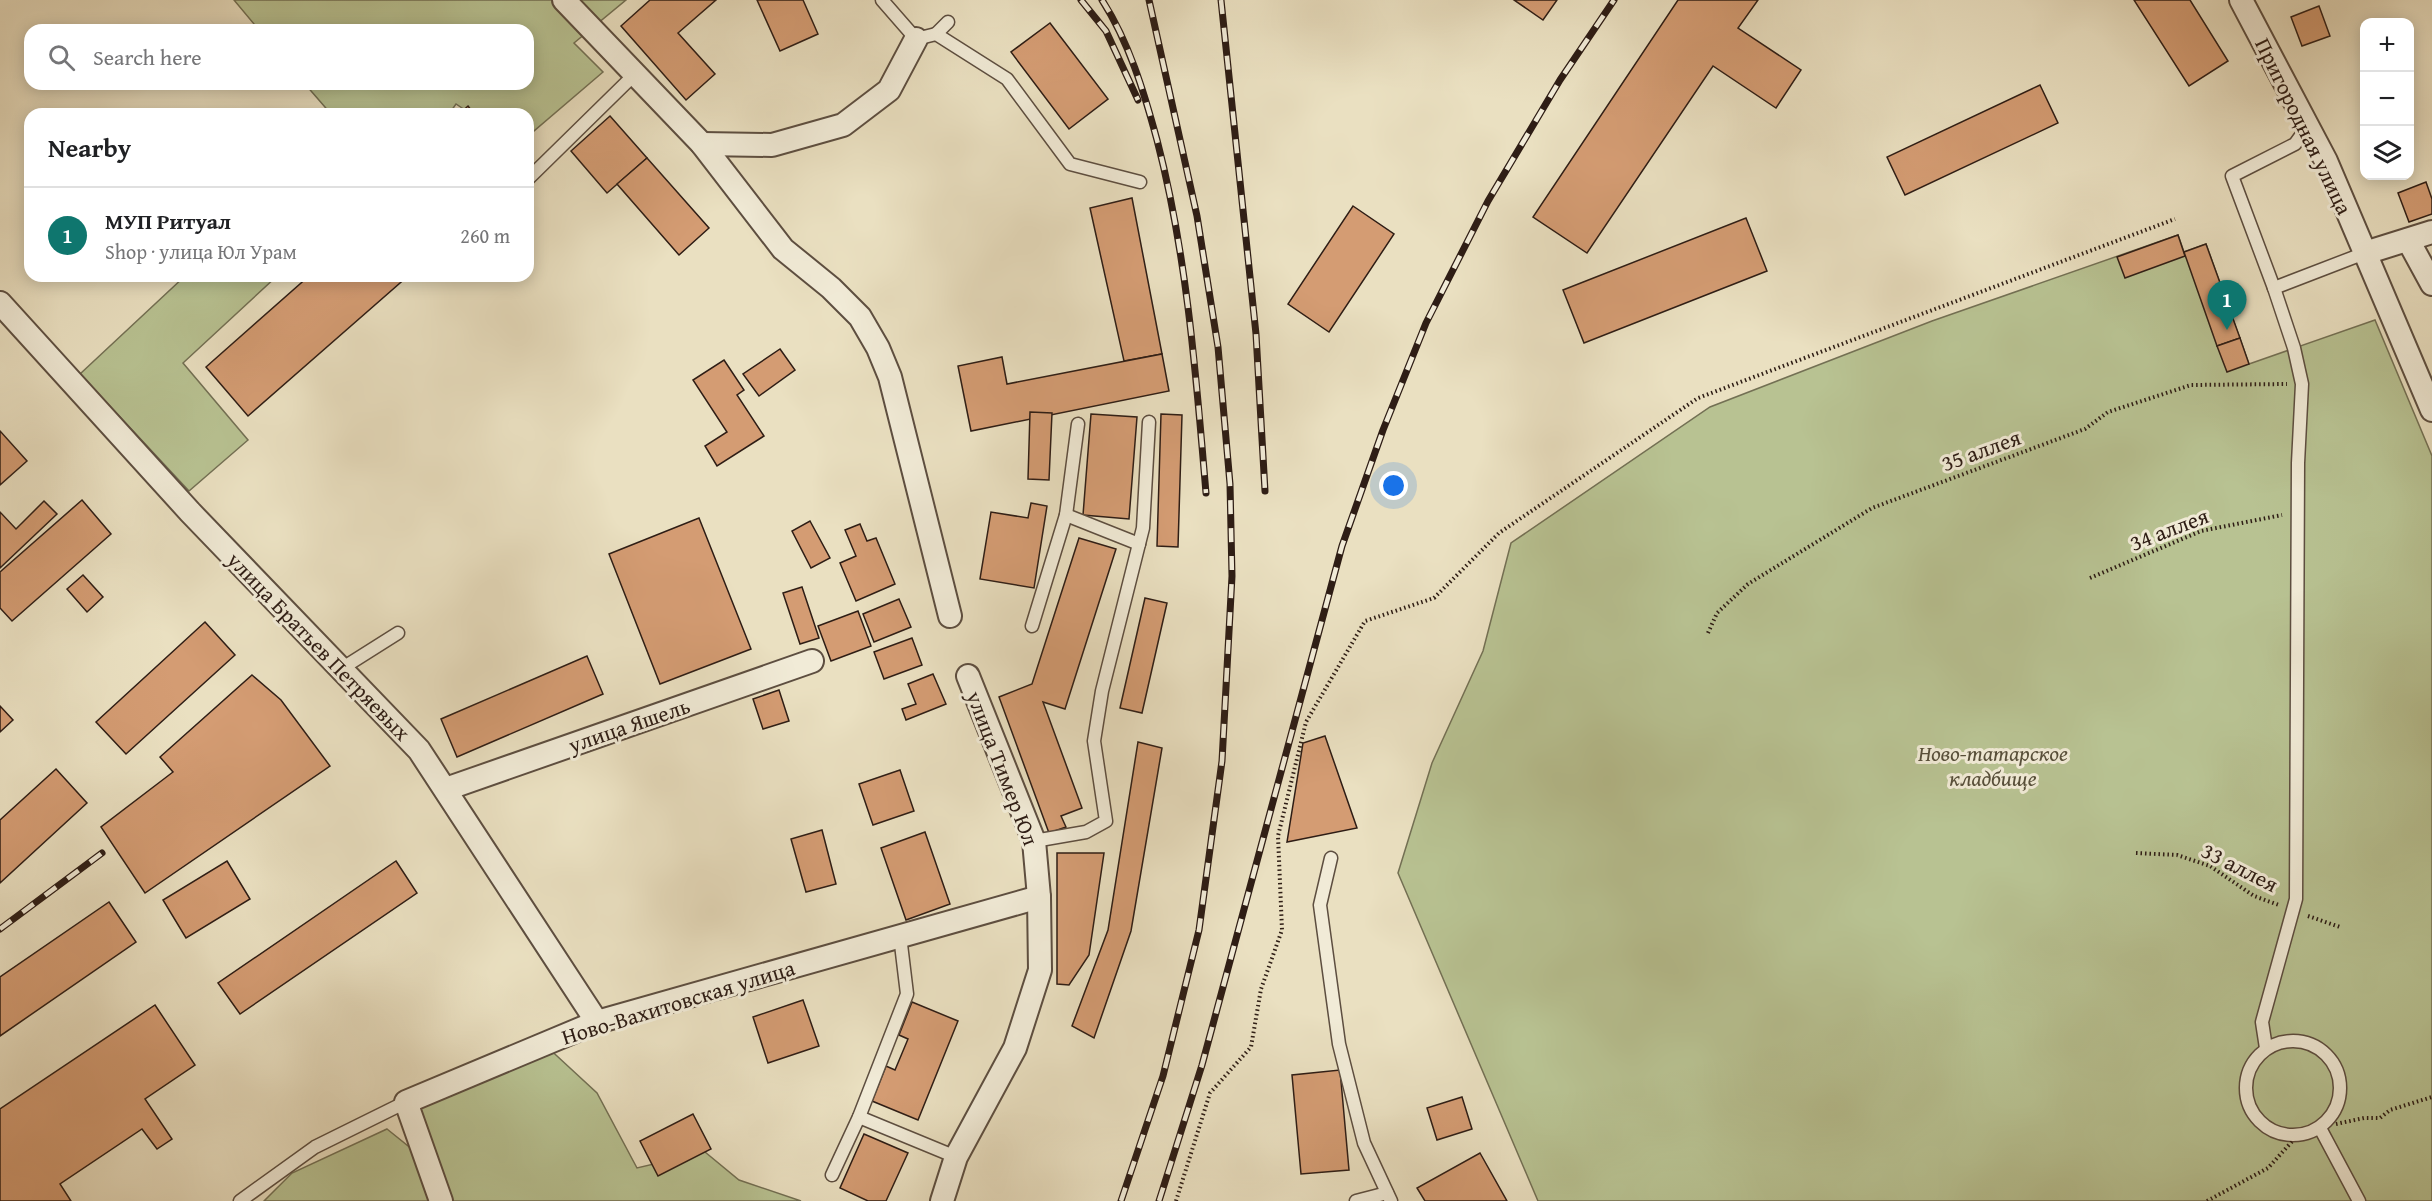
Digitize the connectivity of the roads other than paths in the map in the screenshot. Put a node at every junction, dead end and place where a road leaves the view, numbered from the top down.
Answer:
1 (564, 0) edge
2 (882, 0) edge
3 (2241, 0) edge
4 (948, 22) dead end
5 (926, 36) junction
6 (635, 74) junction
7 (2308, 126) junction
8 (702, 144) junction
9 (534, 173) edge
10 (1140, 182) dead end
11 (2432, 232) edge
12 (2408, 240) junction
13 (2365, 253) junction
14 (2432, 284) edge
15 (2274, 288) junction
16 (0, 303) edge
17 (2432, 410) edge
18 (1149, 422) dead end
19 (1078, 424) dead end
20 (1066, 515) junction
21 (1139, 544) junction
22 (950, 616) dead end
23 (1032, 626) dead end
24 (398, 633) dead end
25 (812, 661) dead end
26 (341, 669) junction
27 (968, 676) dead end
28 (446, 789) junction
29 (1034, 841) junction
30 (1331, 858) dead end
31 (1039, 897) junction
32 (900, 936) junction
33 (597, 1022) junction
34 (2266, 1048) junction
35 (406, 1102) junction
36 (378, 1116) junction
37 (859, 1117) junction
38 (2320, 1128) junction
39 (416, 1130) junction
40 (956, 1157) junction
41 (832, 1175) dead end
42 (1389, 1197) edge
43 (240, 1201) edge
44 (441, 1201) edge
45 (942, 1201) edge
46 (1356, 1201) edge
47 (2359, 1201) edge

1 - 6 street
2 - 5 lane
3 - 7 street, Пригородная улица
4 - 5 lane
5 - 8 street
5 - 10 lane
6 - 8 street
6 - 9 lane
7 - 13 street, Пригородная улица
7 - 15 lane
8 - 22 street
11 - 12 street
12 - 13 street
12 - 14 street
13 - 15 lane
13 - 17 street, Пригородная улица
15 - 34 lane
16 - 26 street, улица Братьев Петряевых
18 - 21 lane
19 - 20 lane
20 - 21 lane
20 - 23 lane
21 - 29 lane
24 - 26 lane
25 - 28 street, улица Яшель
26 - 28 street, улица Братьев Петряевых
27 - 29 street, улица Тимер Юл
28 - 33 street, улица Братьев Петряевых
29 - 31 street, улица Тимер Юл
30 - 42 lane
31 - 32 street, Ново-Вахитовская улица
31 - 40 street, улица Тимер Юл
32 - 33 street, Ново-Вахитовская улица
32 - 37 lane
33 - 35 street, Ново-Вахитовская улица
34 - 38 lane
34 - 38 lane
35 - 36 lane, Ново-Вахитовская улица
35 - 39 street
36 - 39 lane
36 - 43 lane, Ново-Вахитовская улица
37 - 40 lane
37 - 41 lane
38 - 47 lane
39 - 44 street
40 - 45 street, улица Тимер Юл
42 - 46 lane

